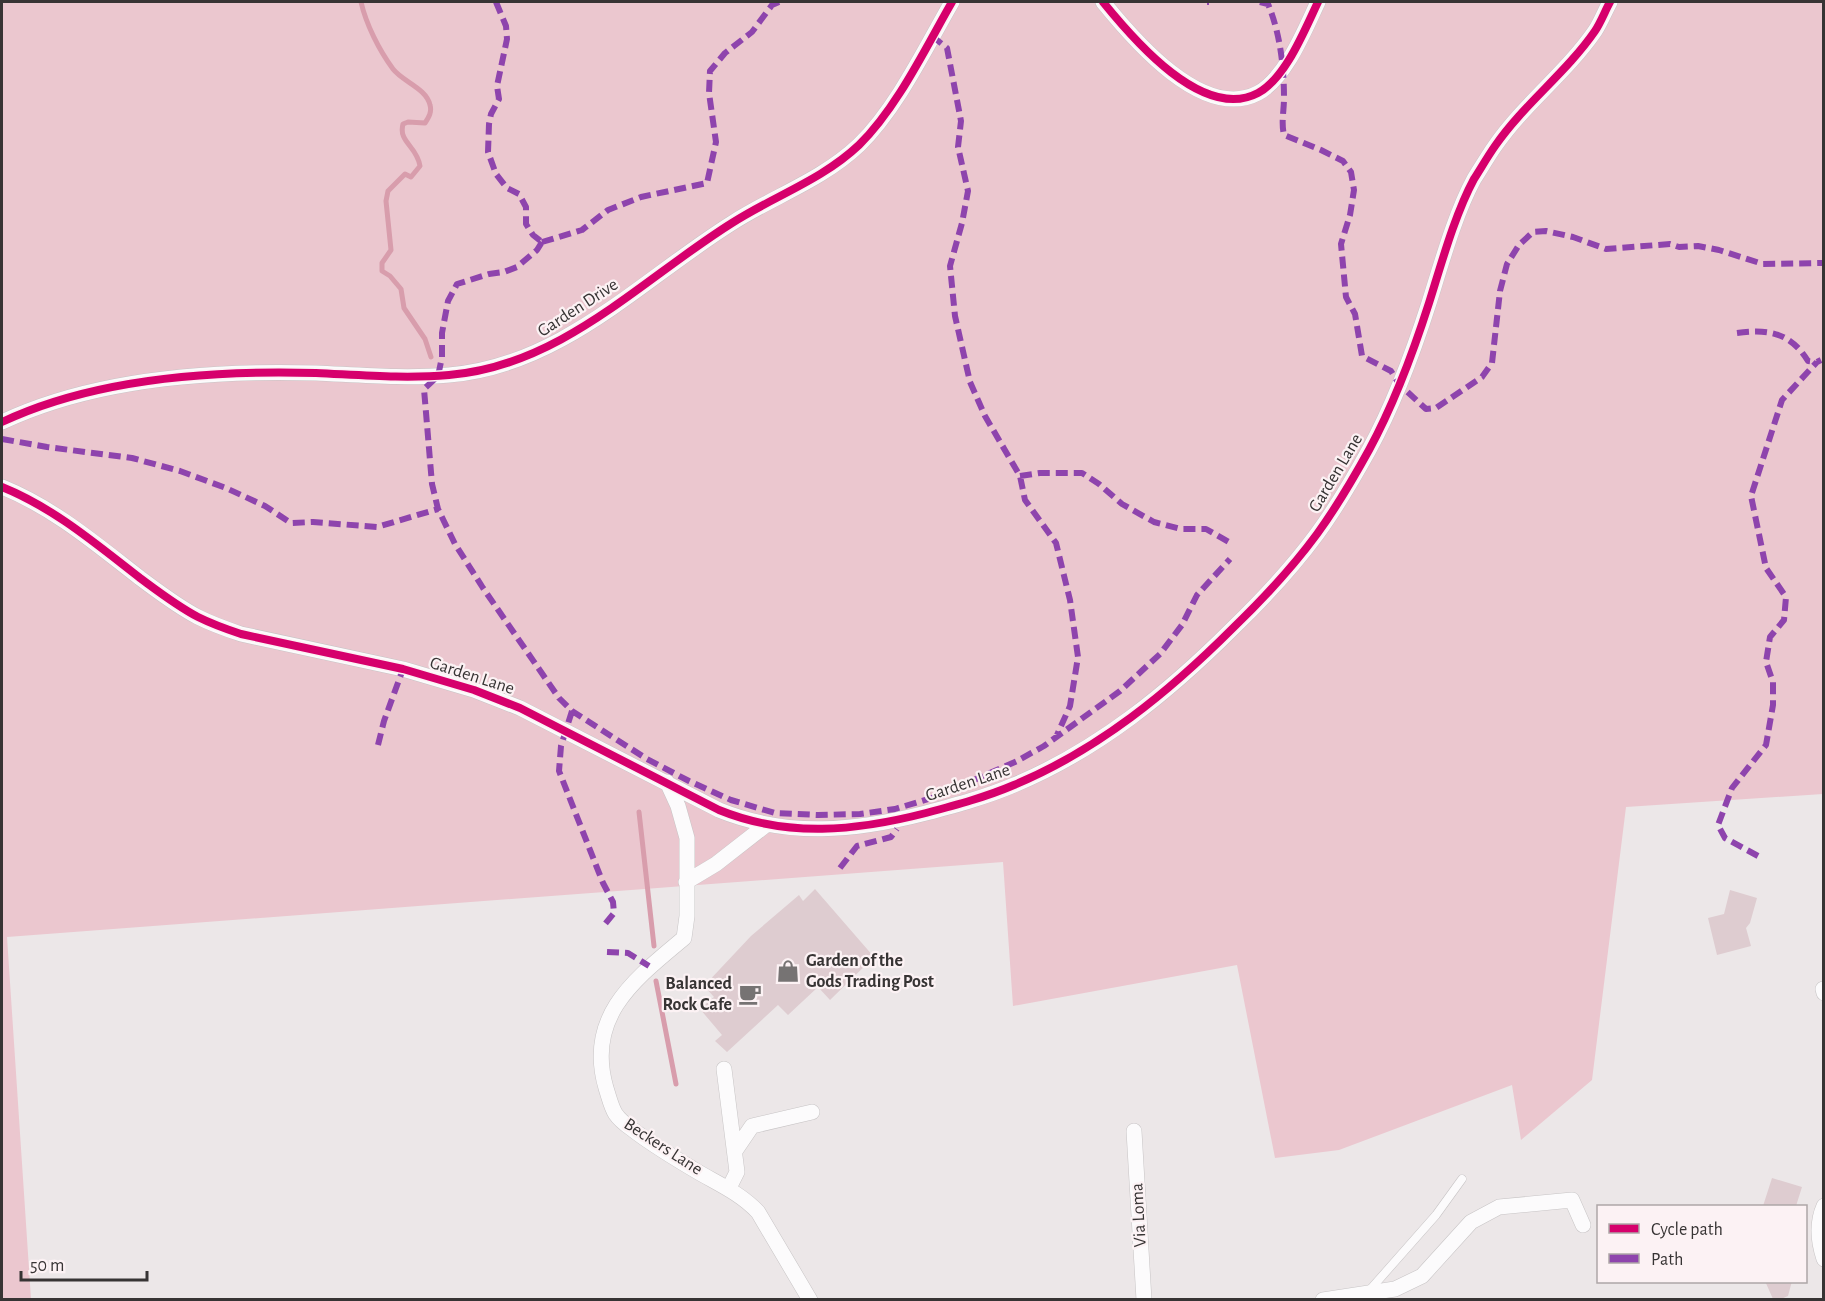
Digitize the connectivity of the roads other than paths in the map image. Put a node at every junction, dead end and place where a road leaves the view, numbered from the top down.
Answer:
1 (952, 2) edge
2 (1102, 2) edge
3 (1318, 2) edge
4 (1610, 2) edge
5 (2, 422) edge
6 (2, 487) edge
7 (667, 782) junction
8 (766, 825) junction
9 (686, 882) junction
10 (724, 1069) dead end
11 (812, 1112) dead end
12 (1134, 1131) dead end
13 (735, 1151) junction
14 (1462, 1179) dead end
15 (729, 1188) junction
16 (1824, 1206) edge
17 (1583, 1225) dead end
18 (1824, 1259) edge
19 (1367, 1293) junction
20 (810, 1299) edge
21 (1144, 1299) edge
22 (1323, 1299) edge

1 - 5 street, Garden Drive
2 - 3 street
4 - 8 street, Garden Lane
6 - 7 street, Garden Lane
7 - 8 street, Garden Lane
7 - 9 street, Beckers Lane
8 - 9 street
9 - 15 street, Beckers Lane
10 - 13 street
11 - 13 street
12 - 21 street, Via Loma
13 - 15 street
14 - 19 lane
15 - 20 street, Beckers Lane
16 - 18 street
17 - 19 street
19 - 22 street

